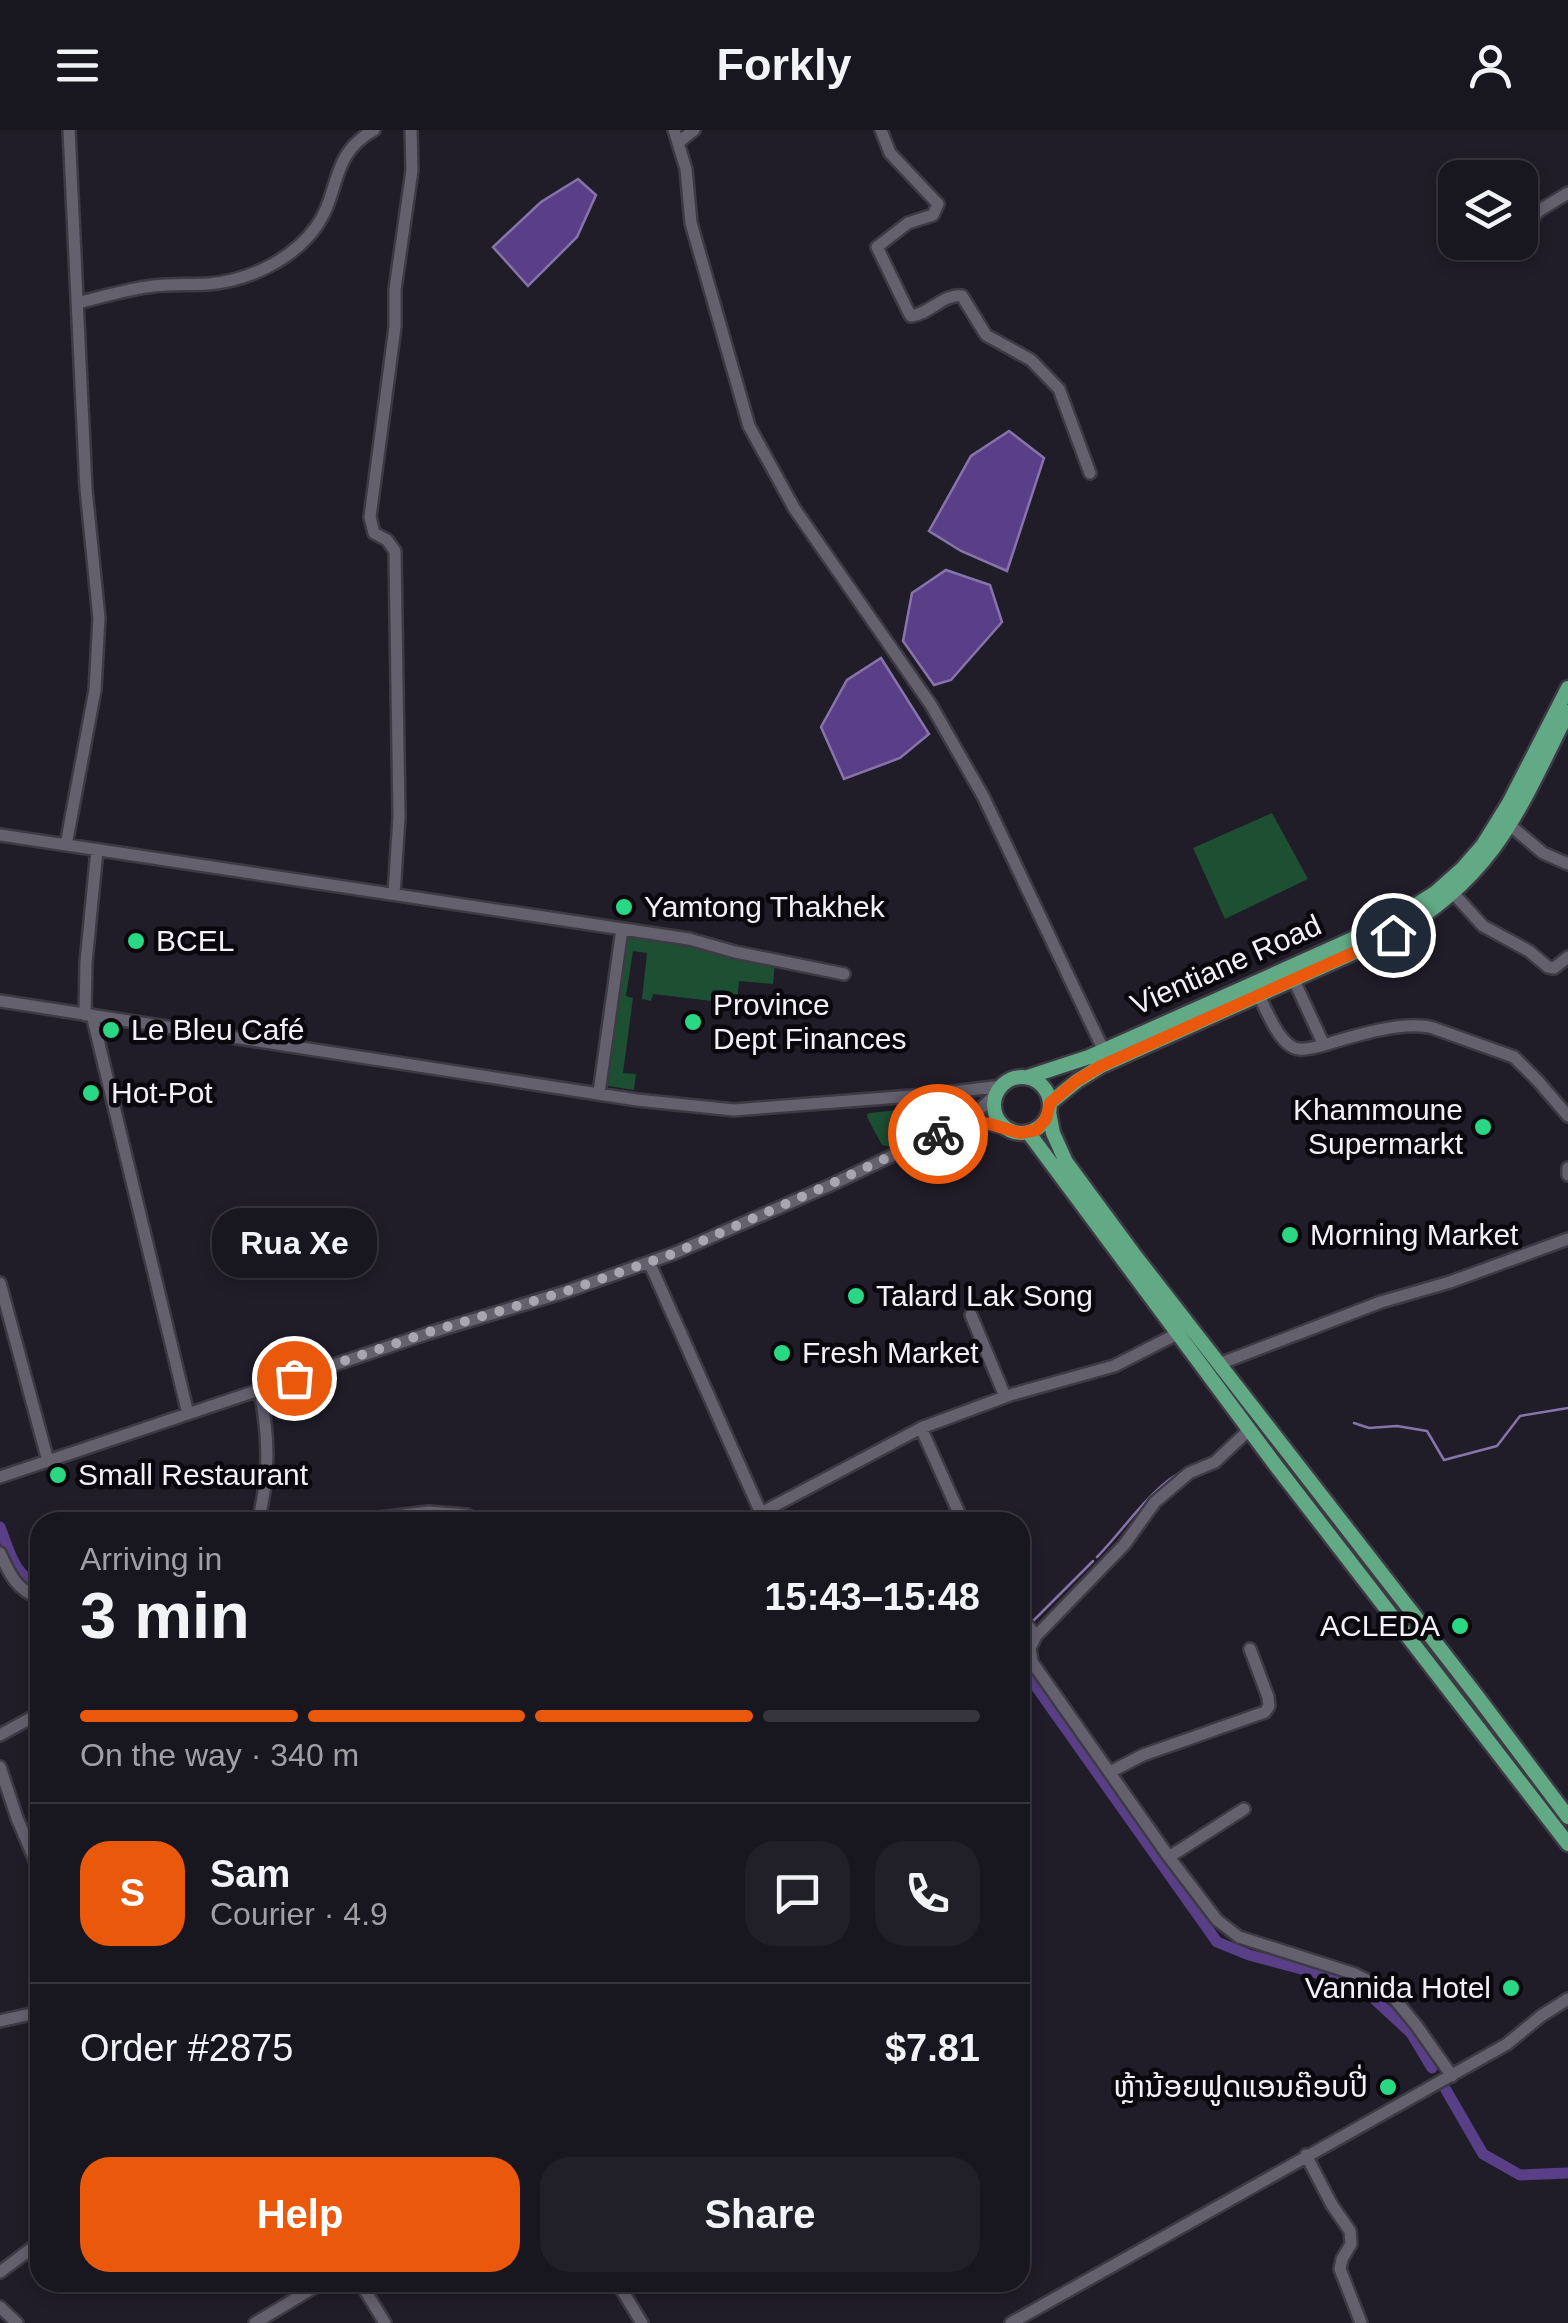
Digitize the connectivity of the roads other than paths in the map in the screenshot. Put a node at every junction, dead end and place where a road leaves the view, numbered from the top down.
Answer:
1 (69, 130) edge
2 (374, 130) edge
3 (411, 130) edge
4 (694, 130) edge
5 (881, 130) edge
6 (677, 136) edge
7 (1568, 193) edge
8 (1538, 212) edge
9 (77, 303) junction
10 (1090, 473) dead end
11 (1568, 688) edge
12 (1568, 712) edge
13 (1511, 826) junction
14 (0, 835) edge
15 (66, 845) junction
16 (98, 850) junction
17 (1568, 864) edge
18 (394, 894) junction
19 (1454, 894) junction
20 (622, 928) junction
21 (1568, 957) edge
22 (844, 974) dead end
23 (1291, 974) junction
24 (1259, 996) junction
25 (0, 1002) edge
26 (89, 1015) junction
27 (1324, 1045) junction
28 (1104, 1050) junction
29 (1028, 1077) junction
30 (998, 1090) junction
31 (599, 1093) junction
32 (1050, 1107) junction
33 (1568, 1116) edge
34 (958, 1124) junction
35 (1005, 1128) junction
36 (1028, 1132) junction
37 (1568, 1239) edge
38 (648, 1262) junction
39 (0, 1283) edge
40 (971, 1315) dead end
41 (1177, 1334) junction
42 (1219, 1364) junction
43 (260, 1390) junction
44 (1006, 1396) junction
45 (188, 1414) junction
46 (922, 1428) junction
47 (1250, 1429) junction
48 (48, 1461) junction
49 (0, 1477) edge
50 (260, 1512) edge
51 (760, 1512) edge
52 (774, 1512) edge
53 (959, 1512) edge
54 (0, 1553) edge
55 (30, 1594) edge
56 (1030, 1629) edge
57 (1036, 1636) junction
58 (1250, 1649) dead end
59 (30, 1718) edge
60 (0, 1735) edge
61 (0, 1767) edge
62 (1110, 1772) junction
63 (1244, 1809) dead end
64 (1568, 1817) edge
65 (1568, 1844) edge
66 (30, 1847) edge
67 (1169, 1857) junction
68 (1568, 1999) edge
69 (30, 2014) edge
70 (0, 2020) edge
71 (1452, 2076) junction
72 (1306, 2155) junction
73 (30, 2250) edge
74 (0, 2272) edge
75 (307, 2292) edge
76 (366, 2292) edge
77 (623, 2292) edge
78 (0, 2307) edge
79 (18, 2323) edge
80 (255, 2323) edge
81 (385, 2323) edge
82 (642, 2323) edge
83 (1011, 2323) edge
84 (1360, 2323) edge

1 - 9 street
2 - 9 street
3 - 18 street
4 - 6 street
5 - 10 street
6 - 28 street
7 - 8 street
9 - 15 street
11 - 23 main road, Vientiane Road
12 - 13 main road
13 - 17 street
13 - 19 main road
14 - 15 street
15 - 16 street
16 - 18 street
16 - 26 street
18 - 20 street
19 - 21 street
19 - 23 main road
20 - 22 street
20 - 31 street
23 - 24 main road
23 - 27 street
23 - 28 main road, Vientiane Road
24 - 27 street
24 - 32 main road
25 - 26 street
26 - 31 street
26 - 45 street
27 - 33 street
28 - 29 main road, Vientiane Road
29 - 30 main road
29 - 32 main road
30 - 31 street
30 - 34 street
30 - 35 main road
32 - 36 main road
32 - 42 main road
34 - 35 street
34 - 38 street
35 - 36 main road
36 - 41 main road
37 - 42 street
38 - 43 street
38 - 51 street
39 - 48 street
40 - 44 street
41 - 44 street
41 - 47 main road
42 - 64 main road
43 - 45 street
43 - 50 street
44 - 46 street
45 - 48 street
46 - 52 street
46 - 53 street
47 - 57 street
47 - 65 main road
48 - 49 street
54 - 55 street
56 - 57 street
57 - 62 street
58 - 62 street
59 - 60 street
61 - 66 street
62 - 67 street
63 - 67 street
67 - 71 street
68 - 71 street
69 - 70 street
71 - 72 street
72 - 83 street
72 - 84 street
73 - 74 street
75 - 80 street
76 - 81 street
77 - 82 street
78 - 79 street

